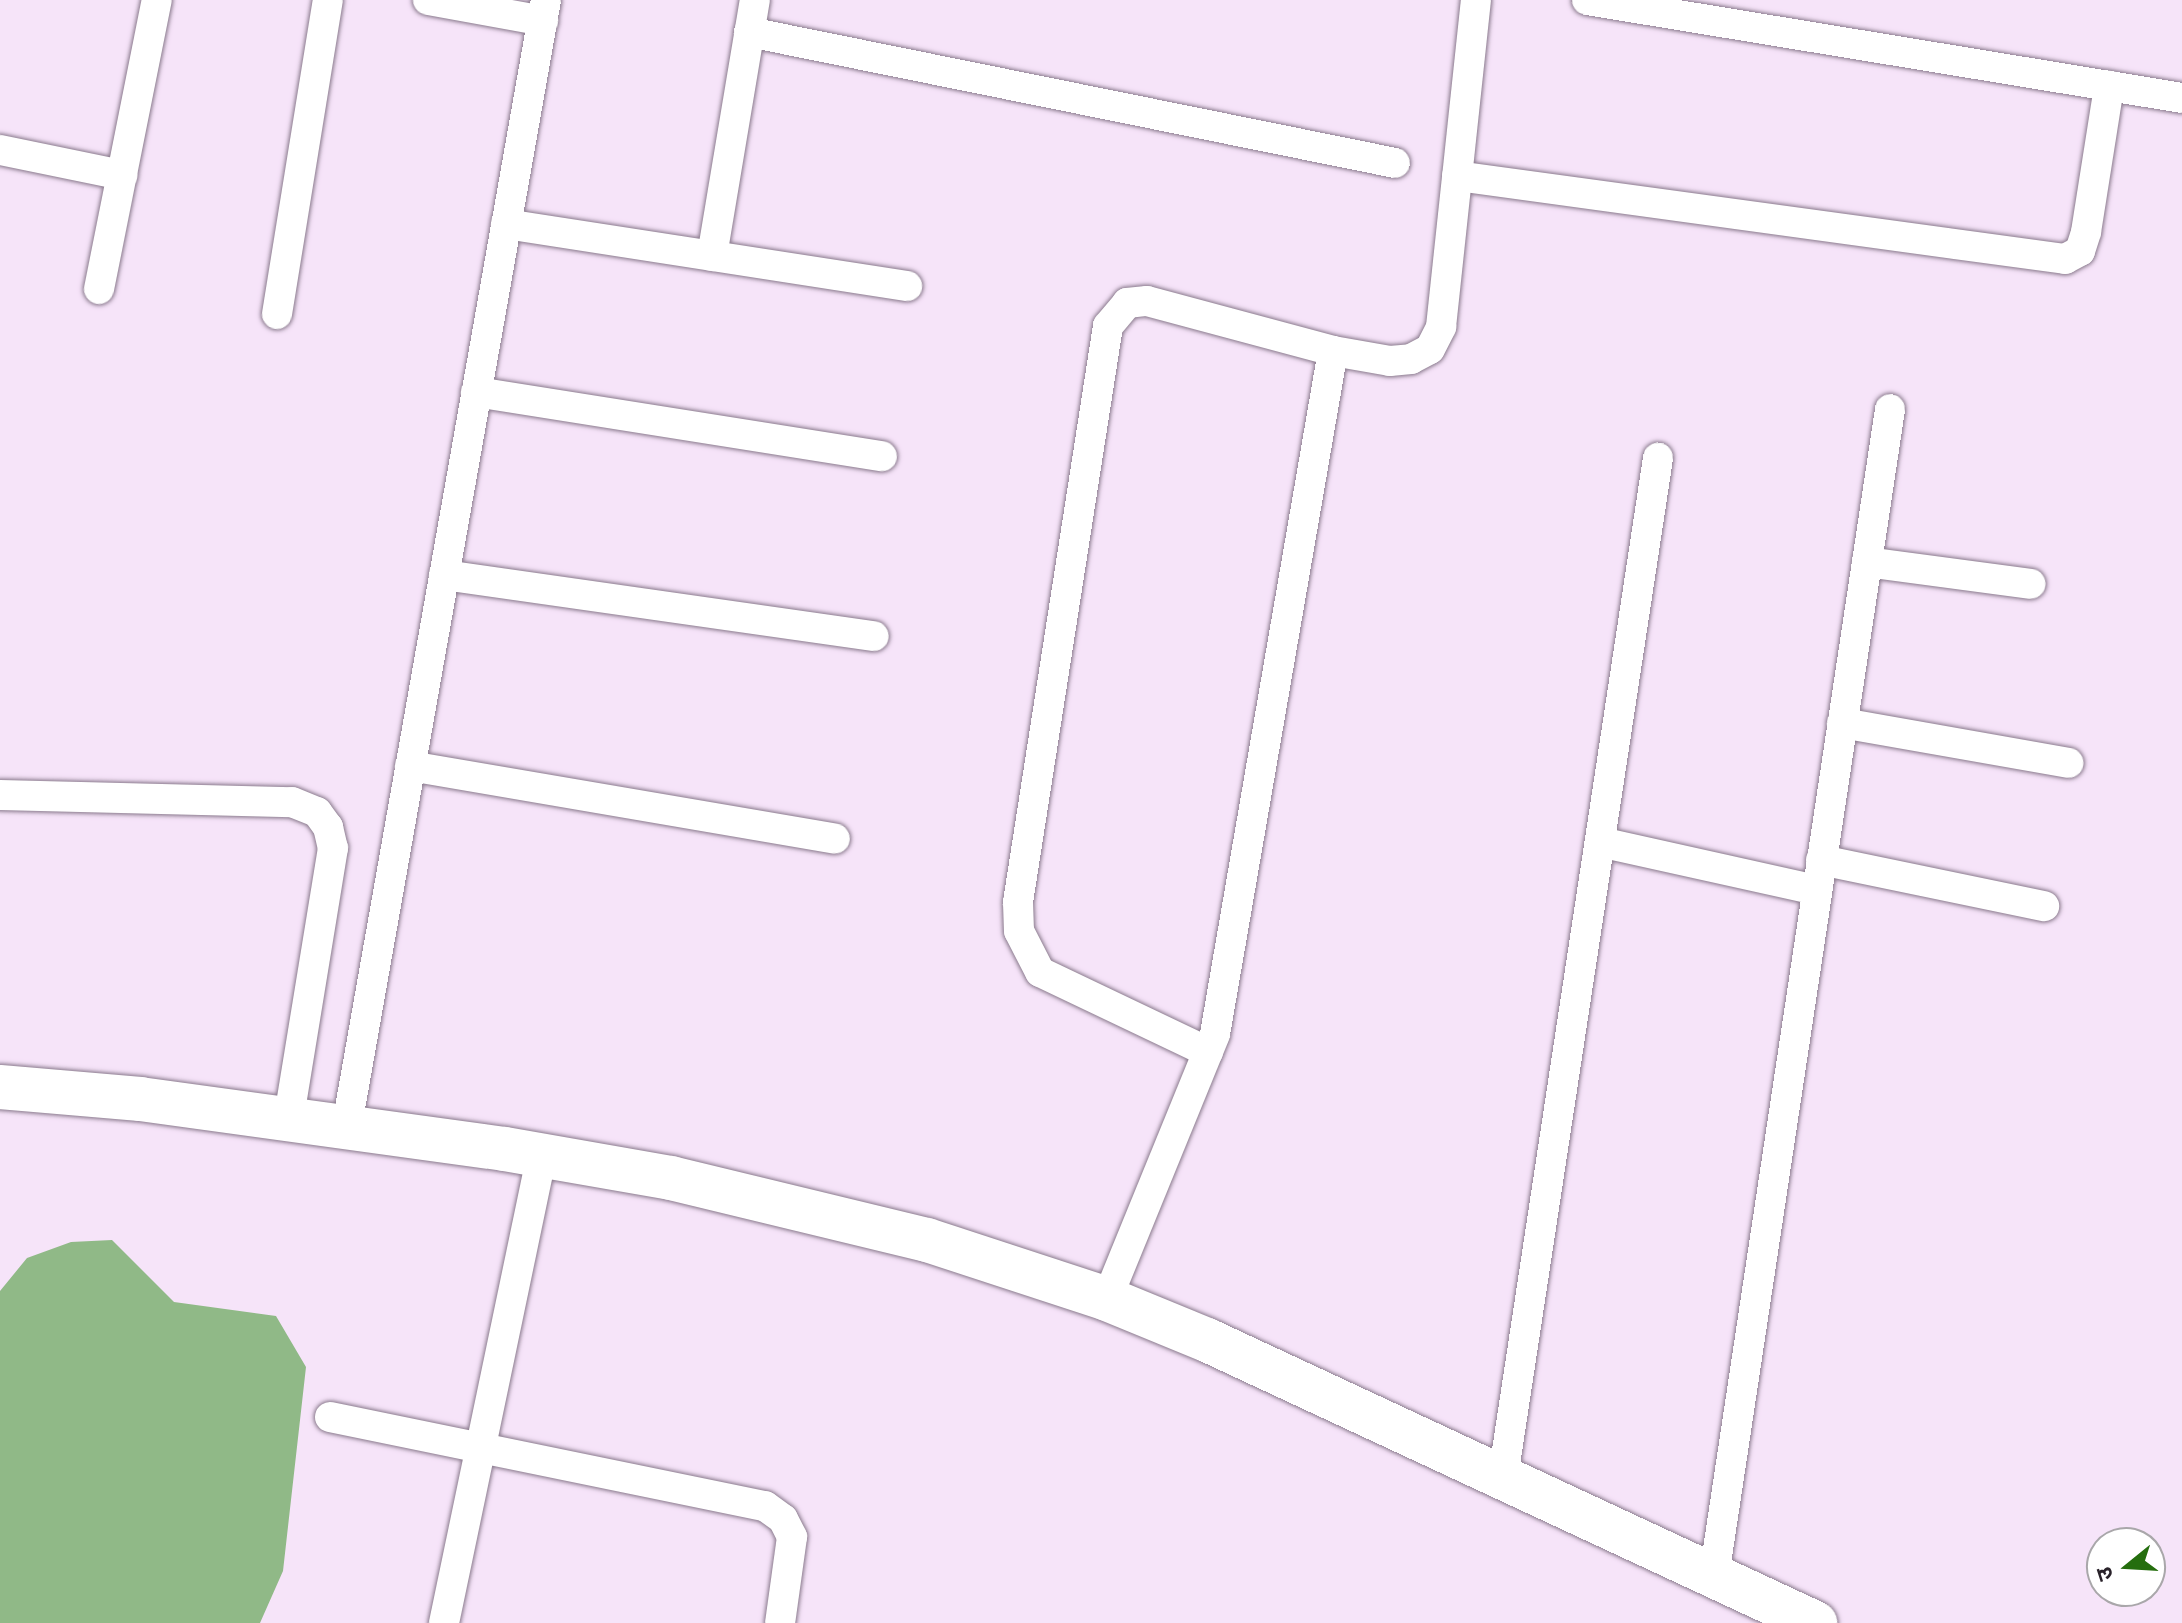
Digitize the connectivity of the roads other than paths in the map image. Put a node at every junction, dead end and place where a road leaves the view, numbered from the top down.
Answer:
1 (157, 0) edge
2 (328, 0) edge
3 (428, 0) edge
4 (755, 0) edge
5 (1476, 0) edge
6 (1587, 0) edge
7 (544, 10) edge
8 (749, 32) junction
9 (2109, 86) junction
10 (2182, 98) edge
11 (0, 150) edge
12 (1395, 163) dead end
13 (122, 175) junction
14 (1457, 176) junction
15 (506, 224) junction
16 (712, 256) junction
17 (907, 286) dead end
18 (99, 289) dead end
19 (277, 314) dead end
20 (1333, 351) junction
21 (476, 392) junction
22 (1890, 409) dead end
23 (882, 456) dead end
24 (1658, 458) dead end
25 (1867, 562) junction
26 (444, 575) junction
27 (2031, 584) dead end
28 (874, 636) dead end
29 (1842, 723) junction
30 (2068, 763) dead end
31 (410, 766) junction
32 (0, 795) edge
33 (835, 839) dead end
34 (1600, 842) junction
35 (1821, 860) junction
36 (1817, 890) junction
37 (2044, 906) dead end
38 (1208, 1052) junction
39 (0, 1087) edge
40 (289, 1118) junction
41 (347, 1125) junction
42 (542, 1155) junction
43 (1107, 1299) junction
44 (330, 1417) dead end
45 (481, 1446) junction
46 (1503, 1477) junction
47 (1714, 1576) junction
48 (444, 1623) edge
49 (780, 1623) edge
50 (1815, 1623) edge

1 - 13 street
2 - 19 street
3 - 7 street
4 - 8 street
5 - 14 street
6 - 9 street
7 - 15 street
8 - 12 street
8 - 16 street
9 - 10 street
9 - 14 street
11 - 13 street
13 - 18 street
14 - 20 street
15 - 16 street
15 - 21 street
16 - 17 street
20 - 38 street
20 - 38 street
21 - 23 street
21 - 26 street
22 - 25 street
24 - 34 street
25 - 27 street
25 - 29 street
26 - 28 street
26 - 31 street
29 - 30 street
29 - 35 street
31 - 33 street
31 - 41 street
32 - 40 street
34 - 36 street
34 - 46 street
35 - 36 street
35 - 37 street
36 - 47 street
38 - 43 street
39 - 40 main road
40 - 41 main road
41 - 42 main road
42 - 43 main road
42 - 45 street
43 - 46 main road
44 - 45 street
45 - 48 street
45 - 49 street
46 - 47 main road
47 - 50 main road

